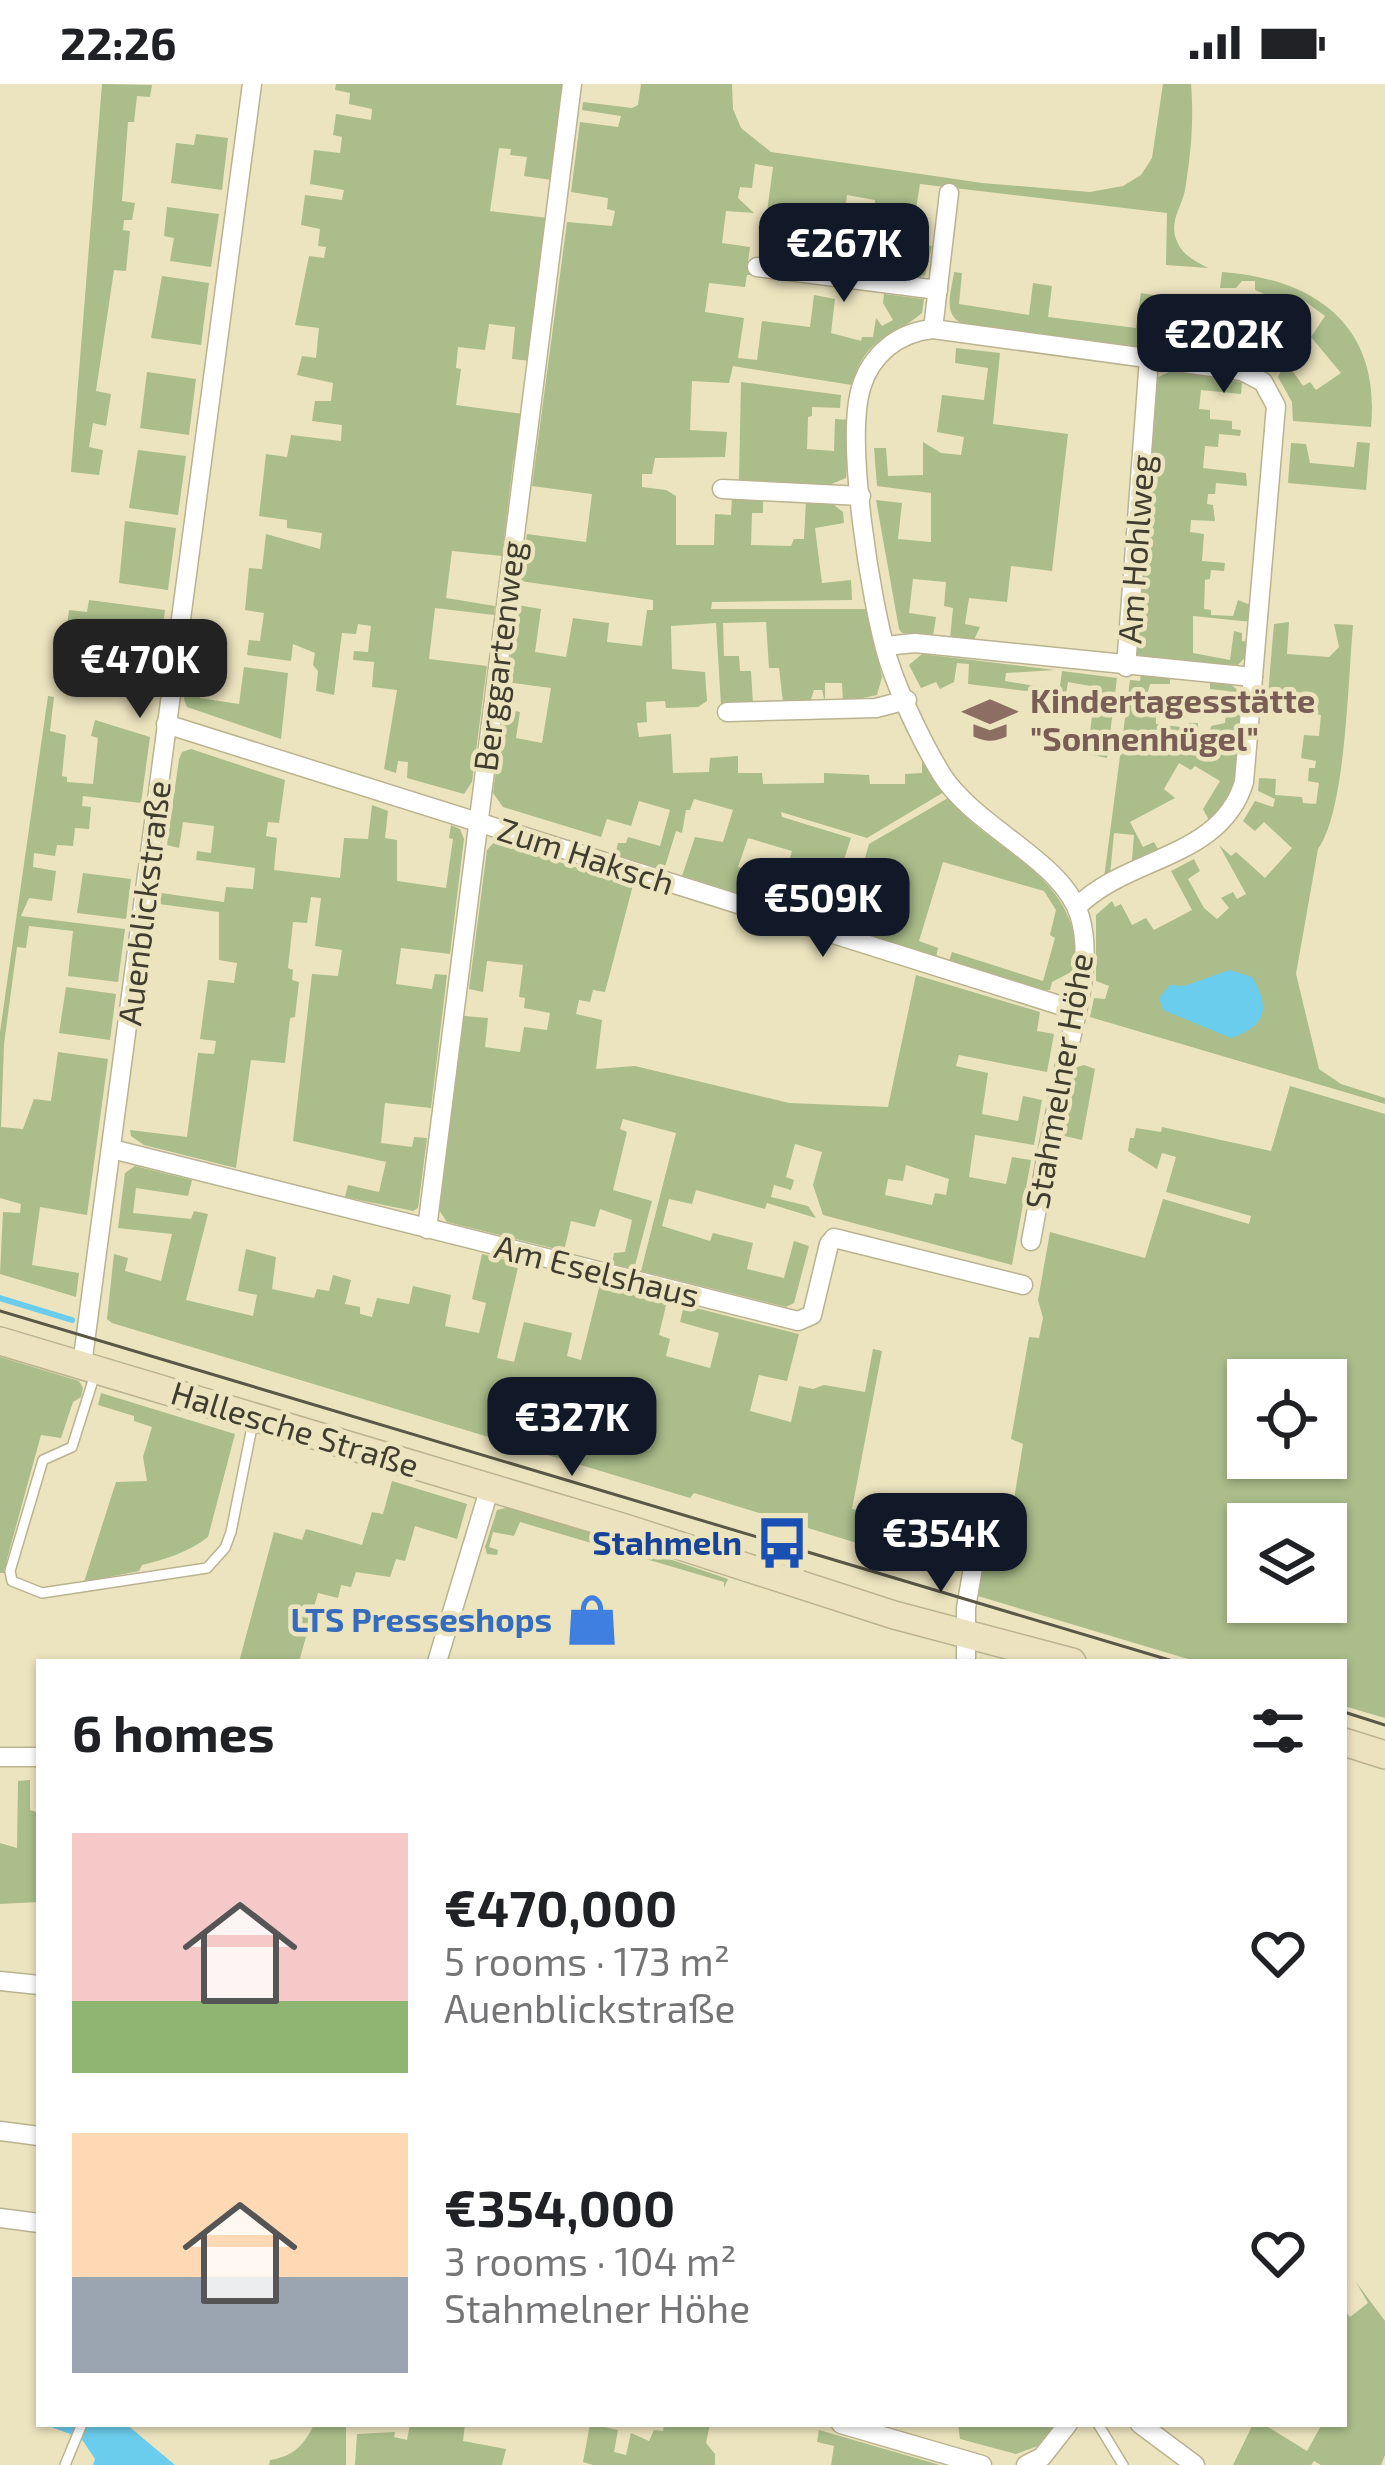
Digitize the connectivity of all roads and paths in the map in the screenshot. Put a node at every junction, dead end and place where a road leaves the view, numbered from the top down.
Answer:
1 (253, 84) edge
2 (572, 84) edge
3 (949, 193) dead end
4 (757, 267) dead end
5 (938, 290) junction
6 (933, 328) junction
7 (1149, 359) junction
8 (722, 489) dead end
9 (861, 496) junction
10 (885, 646) junction
11 (1126, 667) junction
12 (1253, 677) junction
13 (907, 700) junction
14 (727, 712) dead end
15 (166, 724) junction
16 (479, 820) junction
17 (1077, 907) junction
18 (1076, 1010) junction
19 (112, 1149) junction
20 (427, 1228) junction
21 (1031, 1240) dead end
22 (1023, 1285) dead end
23 (0, 1341) edge
24 (89, 1368) junction
25 (255, 1417) junction
26 (490, 1487) junction
27 (974, 1562) dead end
28 (966, 1648) edge
29 (438, 1659) edge
30 (1049, 1659) edge
31 (1347, 1743) edge
32 (1385, 1755) edge
33 (0, 1757) edge
34 (36, 1757) edge
35 (0, 1982) edge
36 (36, 1985) edge
37 (0, 2131) edge
38 (36, 2136) edge
39 (0, 2218) edge
40 (36, 2223) edge
41 (80, 2427) edge
42 (851, 2427) edge
43 (1066, 2427) edge
44 (1100, 2427) edge
45 (1144, 2427) edge
46 (65, 2465) edge
47 (982, 2465) edge
48 (1026, 2465) edge
49 (1123, 2465) edge
50 (1195, 2465) edge

1 - 15 street, Auenblickstraße
2 - 16 street, Berggartenweg
3 - 5 street
4 - 5 street
5 - 6 street
6 - 7 street
6 - 9 street, Stahmelner Höhe
7 - 11 street, Am Hohlweg
7 - 12 street
8 - 9 street
9 - 10 street, Stahmelner Höhe
10 - 11 street, Am Hohlweg
10 - 13 street, Stahmelner Höhe
11 - 12 street, Am Hohlweg
12 - 17 street
13 - 14 street
13 - 17 street, Stahmelner Höhe
15 - 16 street, Zum Haksch
15 - 19 street, Auenblickstraße
16 - 18 street, Zum Haksch
16 - 20 street, Berggartenweg
17 - 18 street, Stahmelner Höhe
18 - 21 street, Stahmelner Höhe
19 - 20 street, Am Eselshaus
19 - 24 street, Auenblickstraße
20 - 22 street, Am Eselshaus
23 - 24 street, Hallesche Straße
24 - 25 street, Hallesche Straße
24 - 25 lane
25 - 26 street, Hallesche Straße
26 - 28 street, Hallesche Straße
26 - 29 street
27 - 28 street
28 - 30 street, Hallesche Straße
31 - 32 street
33 - 34 street
35 - 36 street
37 - 38 street
39 - 40 street
41 - 46 lane
42 - 47 street
43 - 48 street
44 - 49 lane
45 - 50 street

